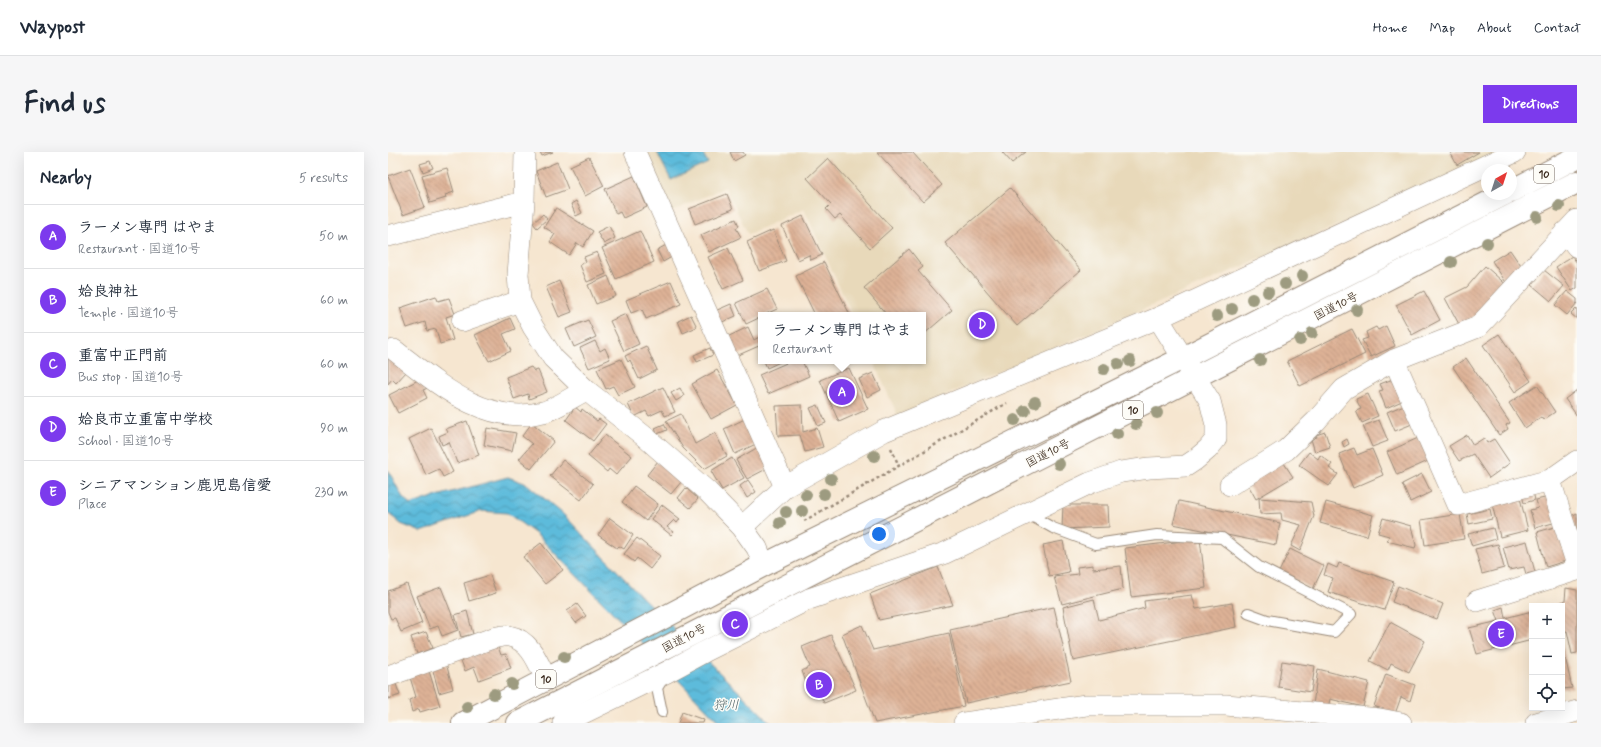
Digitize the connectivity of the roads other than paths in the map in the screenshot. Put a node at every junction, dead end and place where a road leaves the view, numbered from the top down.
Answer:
1 (525, 152) edge
2 (635, 152) edge
3 (1515, 152) edge
4 (1577, 157) edge
5 (1577, 182) edge
6 (1517, 188) edge
7 (1493, 200) edge
8 (524, 202) junction
9 (1573, 233) edge
10 (388, 236) edge
11 (520, 301) junction
12 (1158, 318) junction
13 (462, 321) dead end
14 (394, 350) dead end
15 (1183, 358) junction
16 (1394, 360) junction
17 (1196, 378) junction
18 (586, 390) junction
19 (1577, 461) edge
20 (1550, 480) junction
21 (1230, 485) dead end
22 (785, 487) junction
23 (1026, 513) junction
24 (742, 527) junction
25 (764, 565) junction
26 (1577, 565) edge
27 (1577, 570) edge
28 (1477, 601) dead end
29 (1248, 613) dead end
30 (667, 672) junction
31 (388, 676) edge
32 (546, 678) junction
33 (1577, 711) edge
34 (662, 712) dead end
35 (463, 723) edge
36 (518, 723) edge
37 (563, 723) edge
38 (964, 723) edge
39 (1401, 723) edge
40 (1536, 723) edge

1 - 8 street
2 - 22 street
3 - 12 street
4 - 6 highway, 10
5 - 17 highway, 国道10号 / 10
7 - 15 highway, 国道10号 / 10
8 - 10 street
8 - 11 street
9 - 16 street
11 - 13 street
11 - 18 street
12 - 15 street
12 - 22 street
14 - 18 street
15 - 17 street
15 - 25 highway, 国道10号 / 10
16 - 20 street
16 - 21 street
17 - 23 street
17 - 36 highway, 国道10号 / 10
18 - 24 street
19 - 20 street
20 - 26 street
22 - 24 street
23 - 29 lane
23 - 30 street
24 - 25 street
25 - 32 highway, 国道10号 / 10
27 - 28 street
30 - 34 lane
30 - 37 street
31 - 32 street
32 - 35 highway, 国道10号 / 10
33 - 40 street
38 - 39 street

